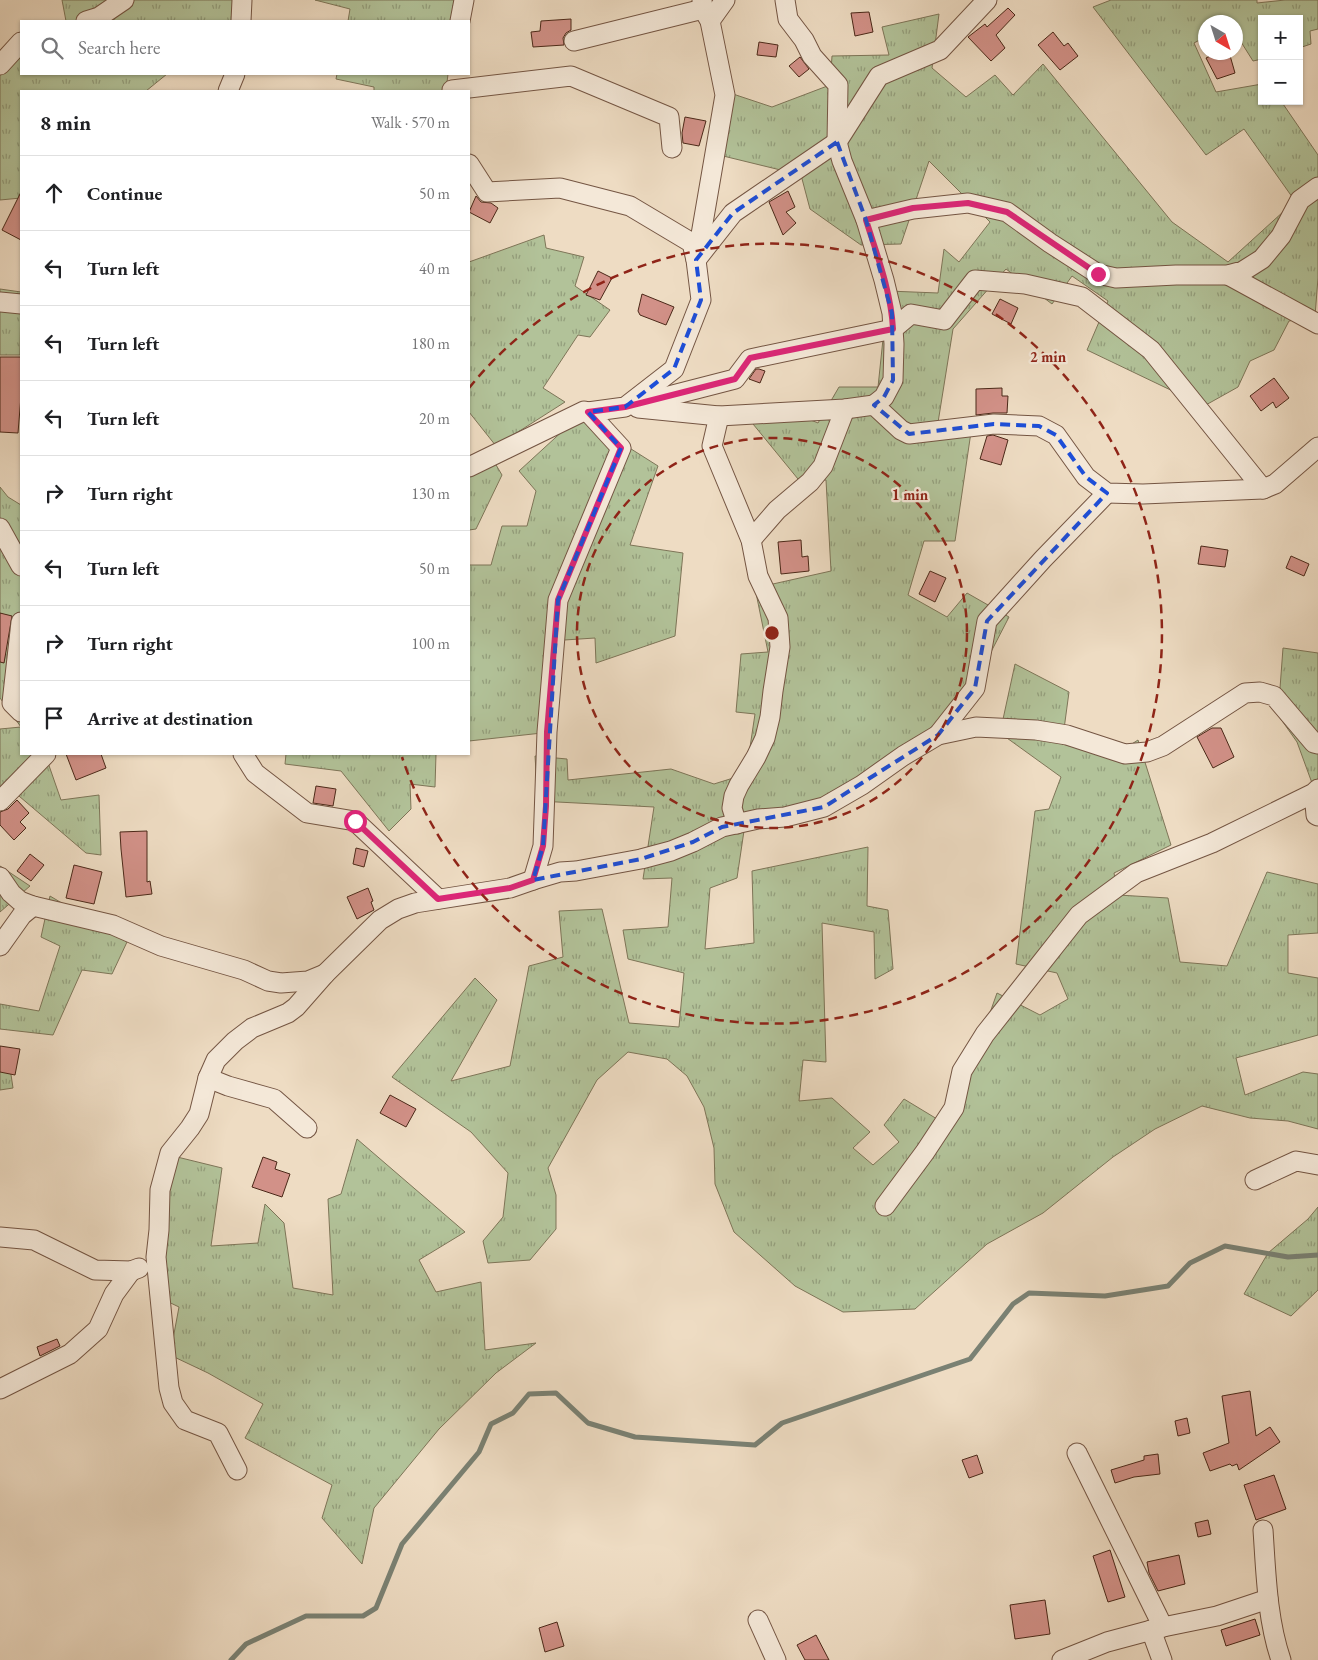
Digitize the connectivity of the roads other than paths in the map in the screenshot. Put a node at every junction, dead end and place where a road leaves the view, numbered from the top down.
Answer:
1 (124, 0) edge
2 (242, 0) edge
3 (464, 0) edge
4 (725, 0) edge
5 (785, 0) edge
6 (987, 0) edge
7 (705, 10) edge
8 (89, 20) edge
9 (241, 20) edge
10 (460, 20) edge
11 (574, 41) dead end
12 (20, 43) edge
13 (0, 66) edge
14 (234, 75) edge
15 (452, 85) edge
16 (228, 90) edge
17 (837, 142) junction
18 (672, 148) dead end
19 (470, 166) edge
20 (1318, 187) edge
21 (866, 220) junction
22 (696, 260) junction
23 (1228, 275) junction
24 (0, 302) edge
25 (20, 304) edge
26 (1318, 324) edge
27 (893, 329) junction
28 (874, 405) junction
29 (625, 407) junction
30 (845, 409) junction
31 (588, 412) junction
32 (719, 416) junction
33 (1318, 447) edge
34 (470, 466) edge
35 (1263, 489) junction
36 (1107, 493) junction
37 (0, 528) edge
38 (751, 540) junction
39 (20, 564) edge
40 (20, 631) edge
41 (20, 711) edge
42 (938, 735) junction
43 (1318, 744) edge
44 (45, 755) edge
45 (245, 755) edge
46 (1316, 791) edge
47 (0, 801) edge
48 (1317, 820) edge
49 (737, 824) junction
50 (0, 876) edge
51 (533, 880) junction
52 (438, 899) junction
53 (33, 906) junction
54 (0, 946) edge
55 (326, 974) junction
56 (208, 1078) junction
57 (307, 1128) dead end
58 (1318, 1165) edge
59 (1255, 1180) dead end
60 (885, 1206) dead end
61 (0, 1237) edge
62 (156, 1256) junction
63 (131, 1271) junction
64 (0, 1389) edge
65 (1078, 1453) dead end
66 (237, 1470) dead end
67 (1263, 1530) dead end
68 (1268, 1600) junction
69 (758, 1620) dead end
70 (1157, 1628) junction
71 (776, 1660) edge
72 (1062, 1660) edge
73 (1162, 1660) edge
74 (1280, 1660) edge

1 - 8 street
2 - 9 street
3 - 10 street
4 - 7 street
5 - 17 street
6 - 17 street
7 - 11 street
7 - 22 street
12 - 13 street
14 - 16 street
15 - 18 street
17 - 21 street
17 - 22 street
19 - 22 street
20 - 23 street
21 - 23 street
21 - 27 street
22 - 29 street
23 - 26 street
24 - 25 street
27 - 28 street
27 - 29 street
27 - 35 street
28 - 30 street
28 - 36 street
29 - 31 street
29 - 32 street
30 - 32 street
30 - 38 street
31 - 34 street
31 - 51 street
32 - 38 street
33 - 35 street
35 - 36 street
36 - 42 street
37 - 39 street
38 - 49 street
40 - 41 street
42 - 43 street
42 - 49 street
44 - 47 street
45 - 52 street
46 - 48 street
46 - 60 street
49 - 51 street
50 - 53 street
51 - 52 street
52 - 55 street
53 - 54 street
53 - 55 street
55 - 56 street
56 - 57 street
56 - 62 street
58 - 59 street
61 - 63 street
62 - 63 street
62 - 66 street
63 - 64 street
65 - 70 street
67 - 68 street
68 - 70 street
68 - 74 street
69 - 71 street
70 - 72 street
70 - 73 street

